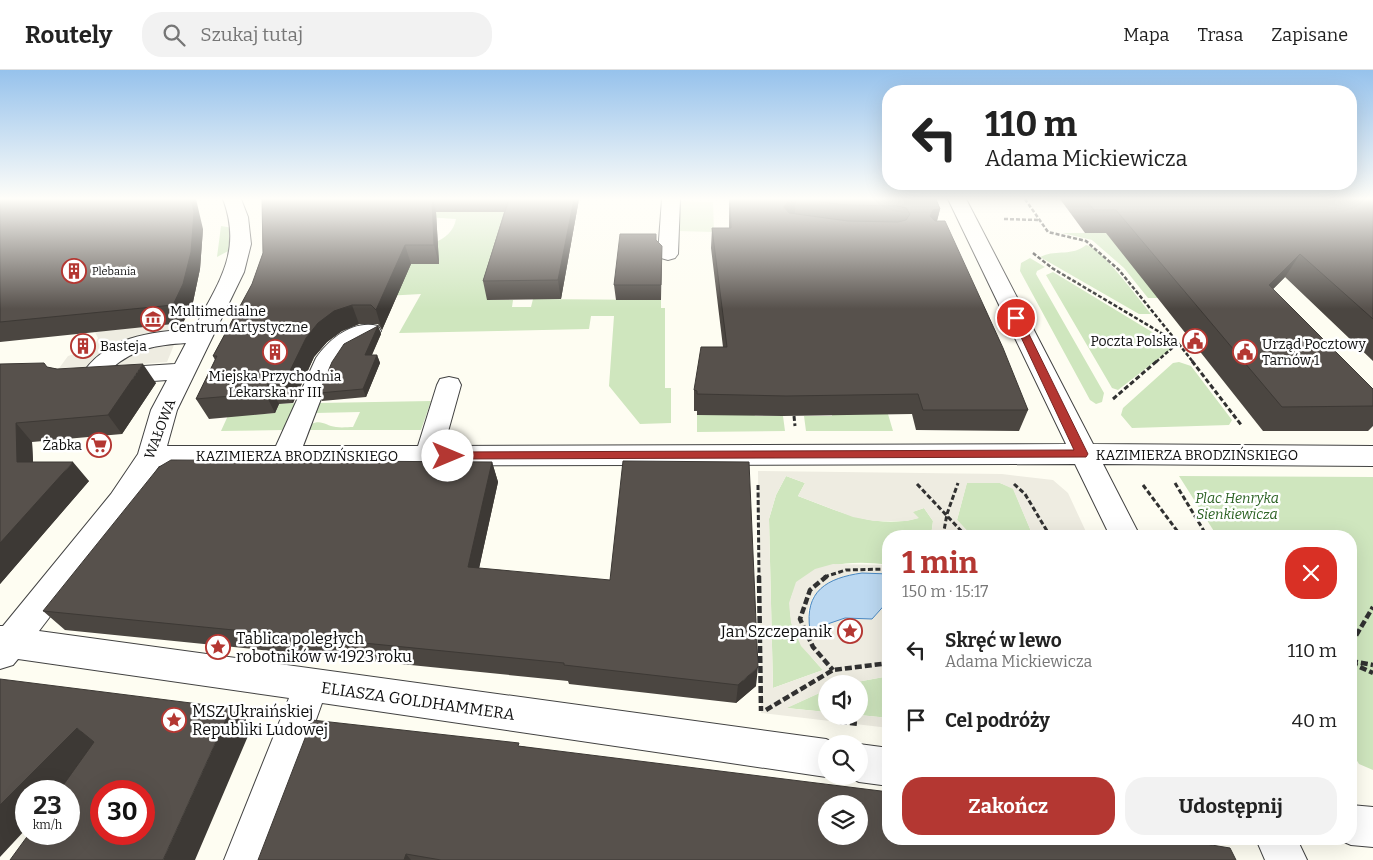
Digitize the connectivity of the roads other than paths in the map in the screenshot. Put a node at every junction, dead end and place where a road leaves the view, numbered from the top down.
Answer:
1 (240, 236) edge
2 (669, 236) edge
3 (967, 236) edge
4 (668, 254) dead end
5 (370, 331) edge
6 (203, 335) junction
7 (184, 371) junction
8 (449, 385) dead end
9 (1082, 454) junction
10 (151, 456) junction
11 (285, 456) junction
12 (428, 456) junction
13 (1373, 456) edge
14 (1122, 530) edge
15 (4, 646) edge
16 (311, 686) junction
17 (818, 757) edge
18 (868, 764) edge
19 (882, 766) edge
20 (1357, 826) edge
21 (1373, 827) edge
22 (1279, 845) edge
23 (245, 860) edge
24 (1286, 860) edge

1 - 6 street, WAŁOWA
2 - 4 street
3 - 9 street
5 - 11 street
6 - 7 street, WAŁOWA
6 - 7 street
7 - 10 street, WAŁOWA
8 - 12 street
9 - 12 street, KAZIMIERZA BRODZIŃSKIEGO
9 - 13 street, KAZIMIERZA BRODZIŃSKIEGO
9 - 14 street
10 - 11 street, KAZIMIERZA BRODZIŃSKIEGO
10 - 15 street, WAŁOWA
11 - 12 street, KAZIMIERZA BRODZIŃSKIEGO
15 - 16 street, ELIASZA GOLDHAMMERA
16 - 17 street, ELIASZA GOLDHAMMERA
16 - 23 street
18 - 19 street
20 - 21 street
22 - 24 street

